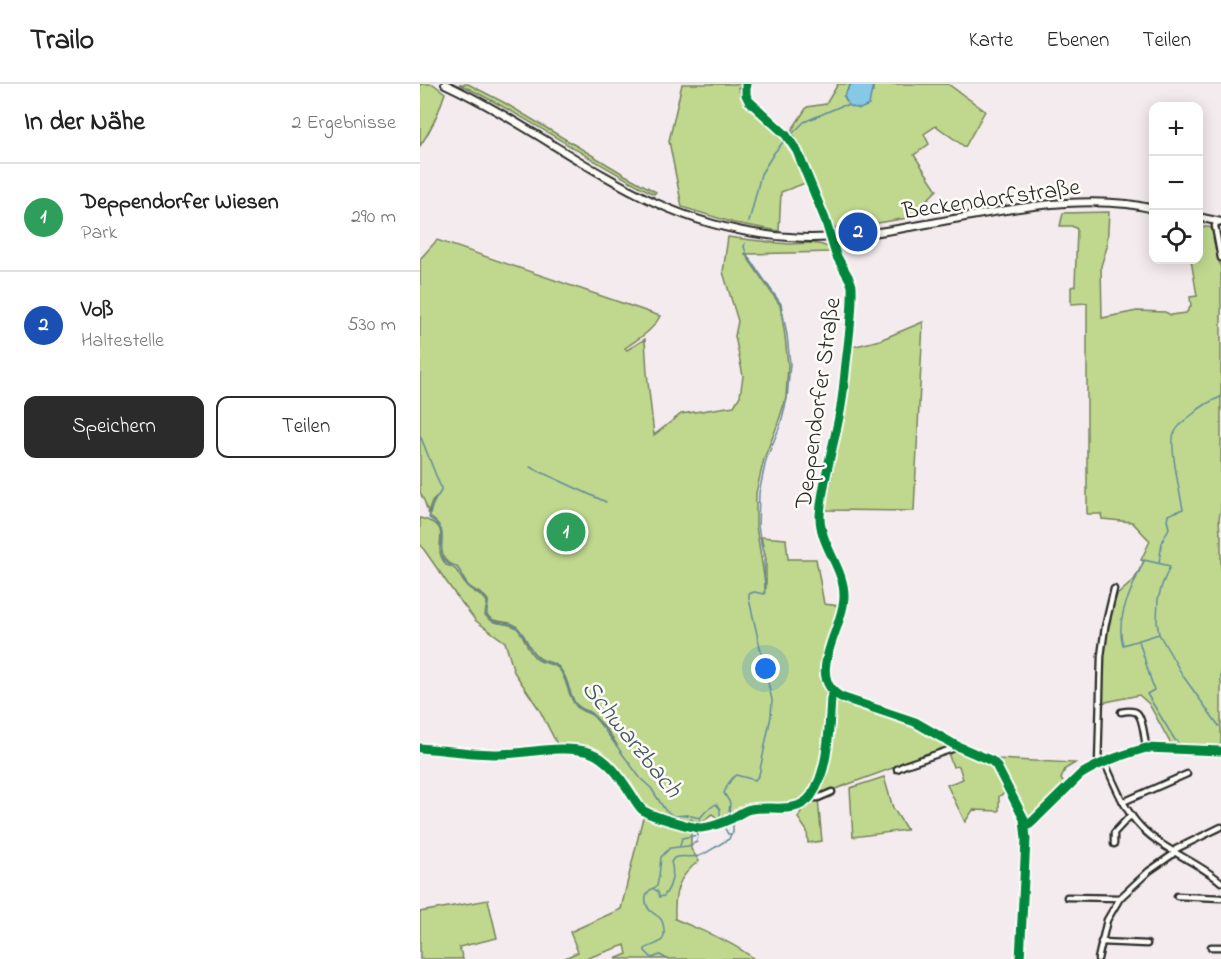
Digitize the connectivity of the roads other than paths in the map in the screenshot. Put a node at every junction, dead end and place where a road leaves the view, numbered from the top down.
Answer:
1 (445, 84) edge
2 (746, 84) edge
3 (1149, 208) edge
4 (1203, 218) edge
5 (1219, 221) edge
6 (830, 237) junction
7 (1221, 258) edge
8 (1114, 590) dead end
9 (834, 693) junction
10 (1121, 712) dead end
11 (955, 745) junction
12 (420, 748) edge
13 (1146, 748) junction
14 (1221, 751) edge
15 (1105, 763) junction
16 (1098, 766) junction
17 (897, 769) dead end
18 (1187, 774) dead end
19 (832, 792) dead end
20 (810, 798) junction
21 (1123, 802) junction
22 (1132, 816) junction
23 (1025, 826) junction
24 (1221, 826) edge
25 (1114, 844) dead end
26 (1174, 852) junction
27 (1221, 882) edge
28 (1177, 896) dead end
29 (1067, 897) dead end
30 (1120, 898) junction
31 (1221, 898) edge
32 (1101, 942) junction
33 (1147, 944) dead end
34 (1211, 947) dead end
35 (1221, 947) edge
36 (1020, 959) edge
37 (1098, 959) edge

1 - 6 street, Beckendorfstraße
2 - 6 street
3 - 6 street, Beckendorfstraße
4 - 5 street
5 - 7 street
6 - 9 street, Deppendorfer Straße
8 - 16 street
9 - 11 street
9 - 20 street
10 - 13 street
11 - 17 street
11 - 23 street
12 - 20 street
13 - 14 street
13 - 15 street
15 - 16 street
15 - 21 street
16 - 23 street
18 - 21 street
19 - 20 street
21 - 22 street
22 - 25 street
22 - 26 street
23 - 36 street
24 - 26 street
26 - 27 street
26 - 30 street
28 - 31 street
29 - 30 street
30 - 32 street
32 - 33 street
32 - 37 street
34 - 35 street

